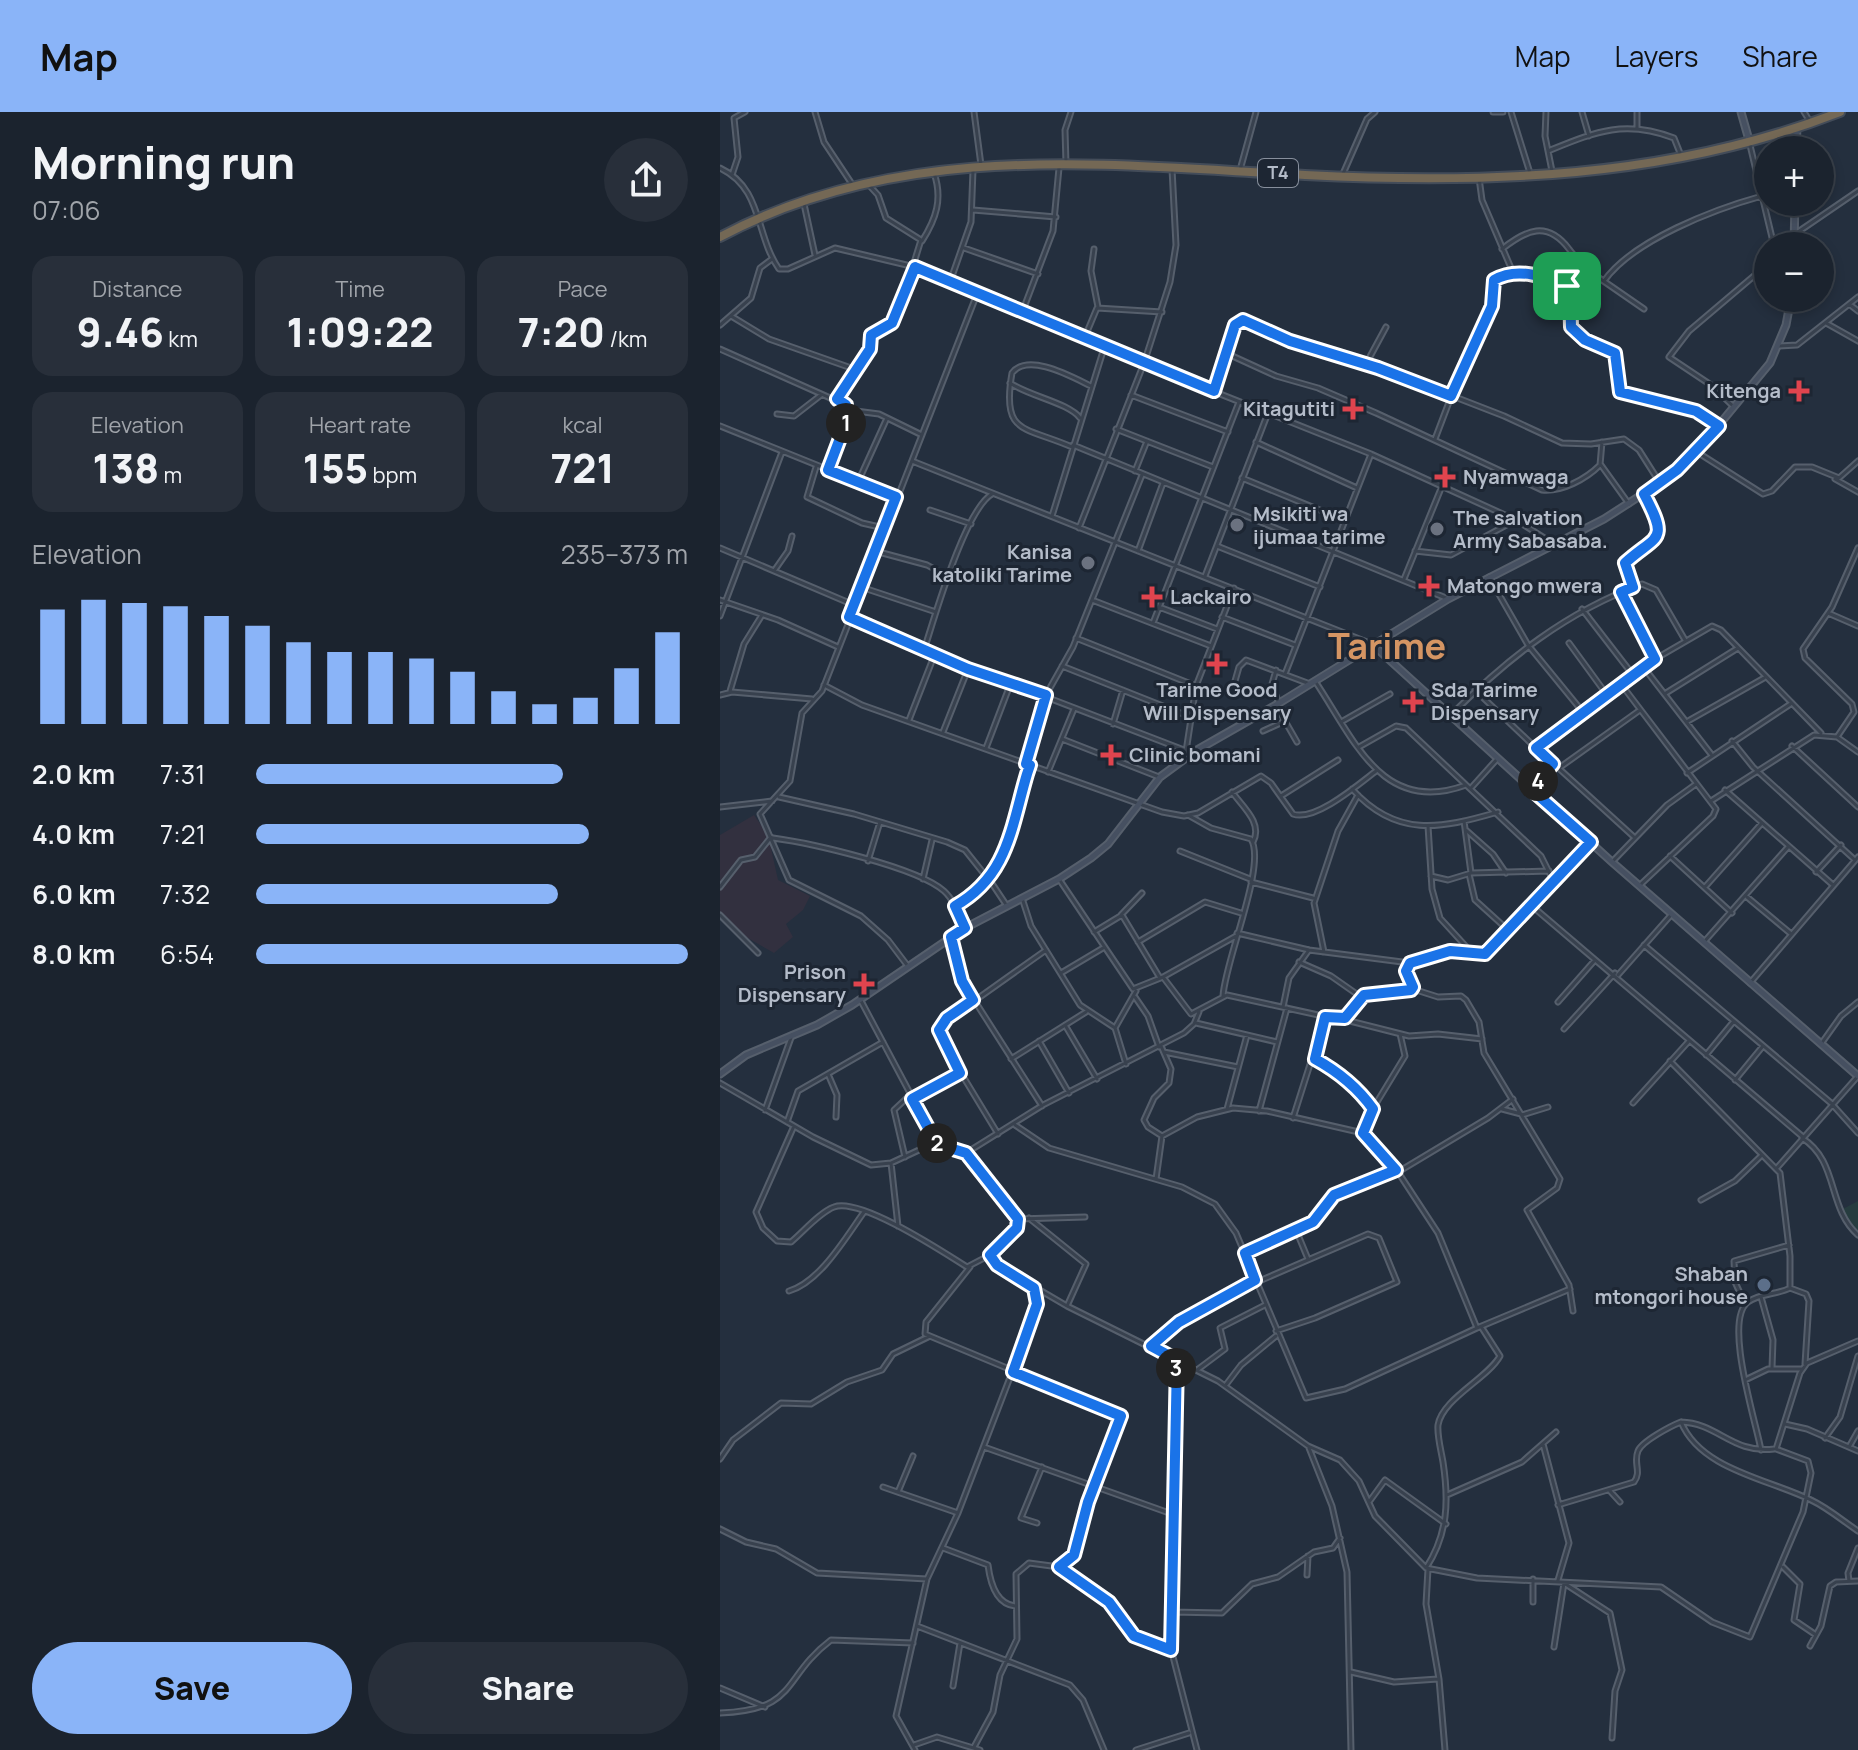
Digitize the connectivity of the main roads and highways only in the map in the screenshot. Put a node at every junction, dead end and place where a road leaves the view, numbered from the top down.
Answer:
1 (1741, 112) edge
2 (1840, 112) edge
3 (1797, 127) junction
4 (1797, 136) edge
5 (1749, 141) junction
6 (720, 237) edge
7 (1789, 312) edge
8 (1372, 644) junction
9 (720, 1074) edge
10 (1858, 1076) edge

1 - 5 main road
2 - 3 highway, T4
3 - 4 main road
3 - 5 highway, T4
5 - 6 highway, T4
7 - 8 main road
8 - 9 main road
8 - 10 main road

